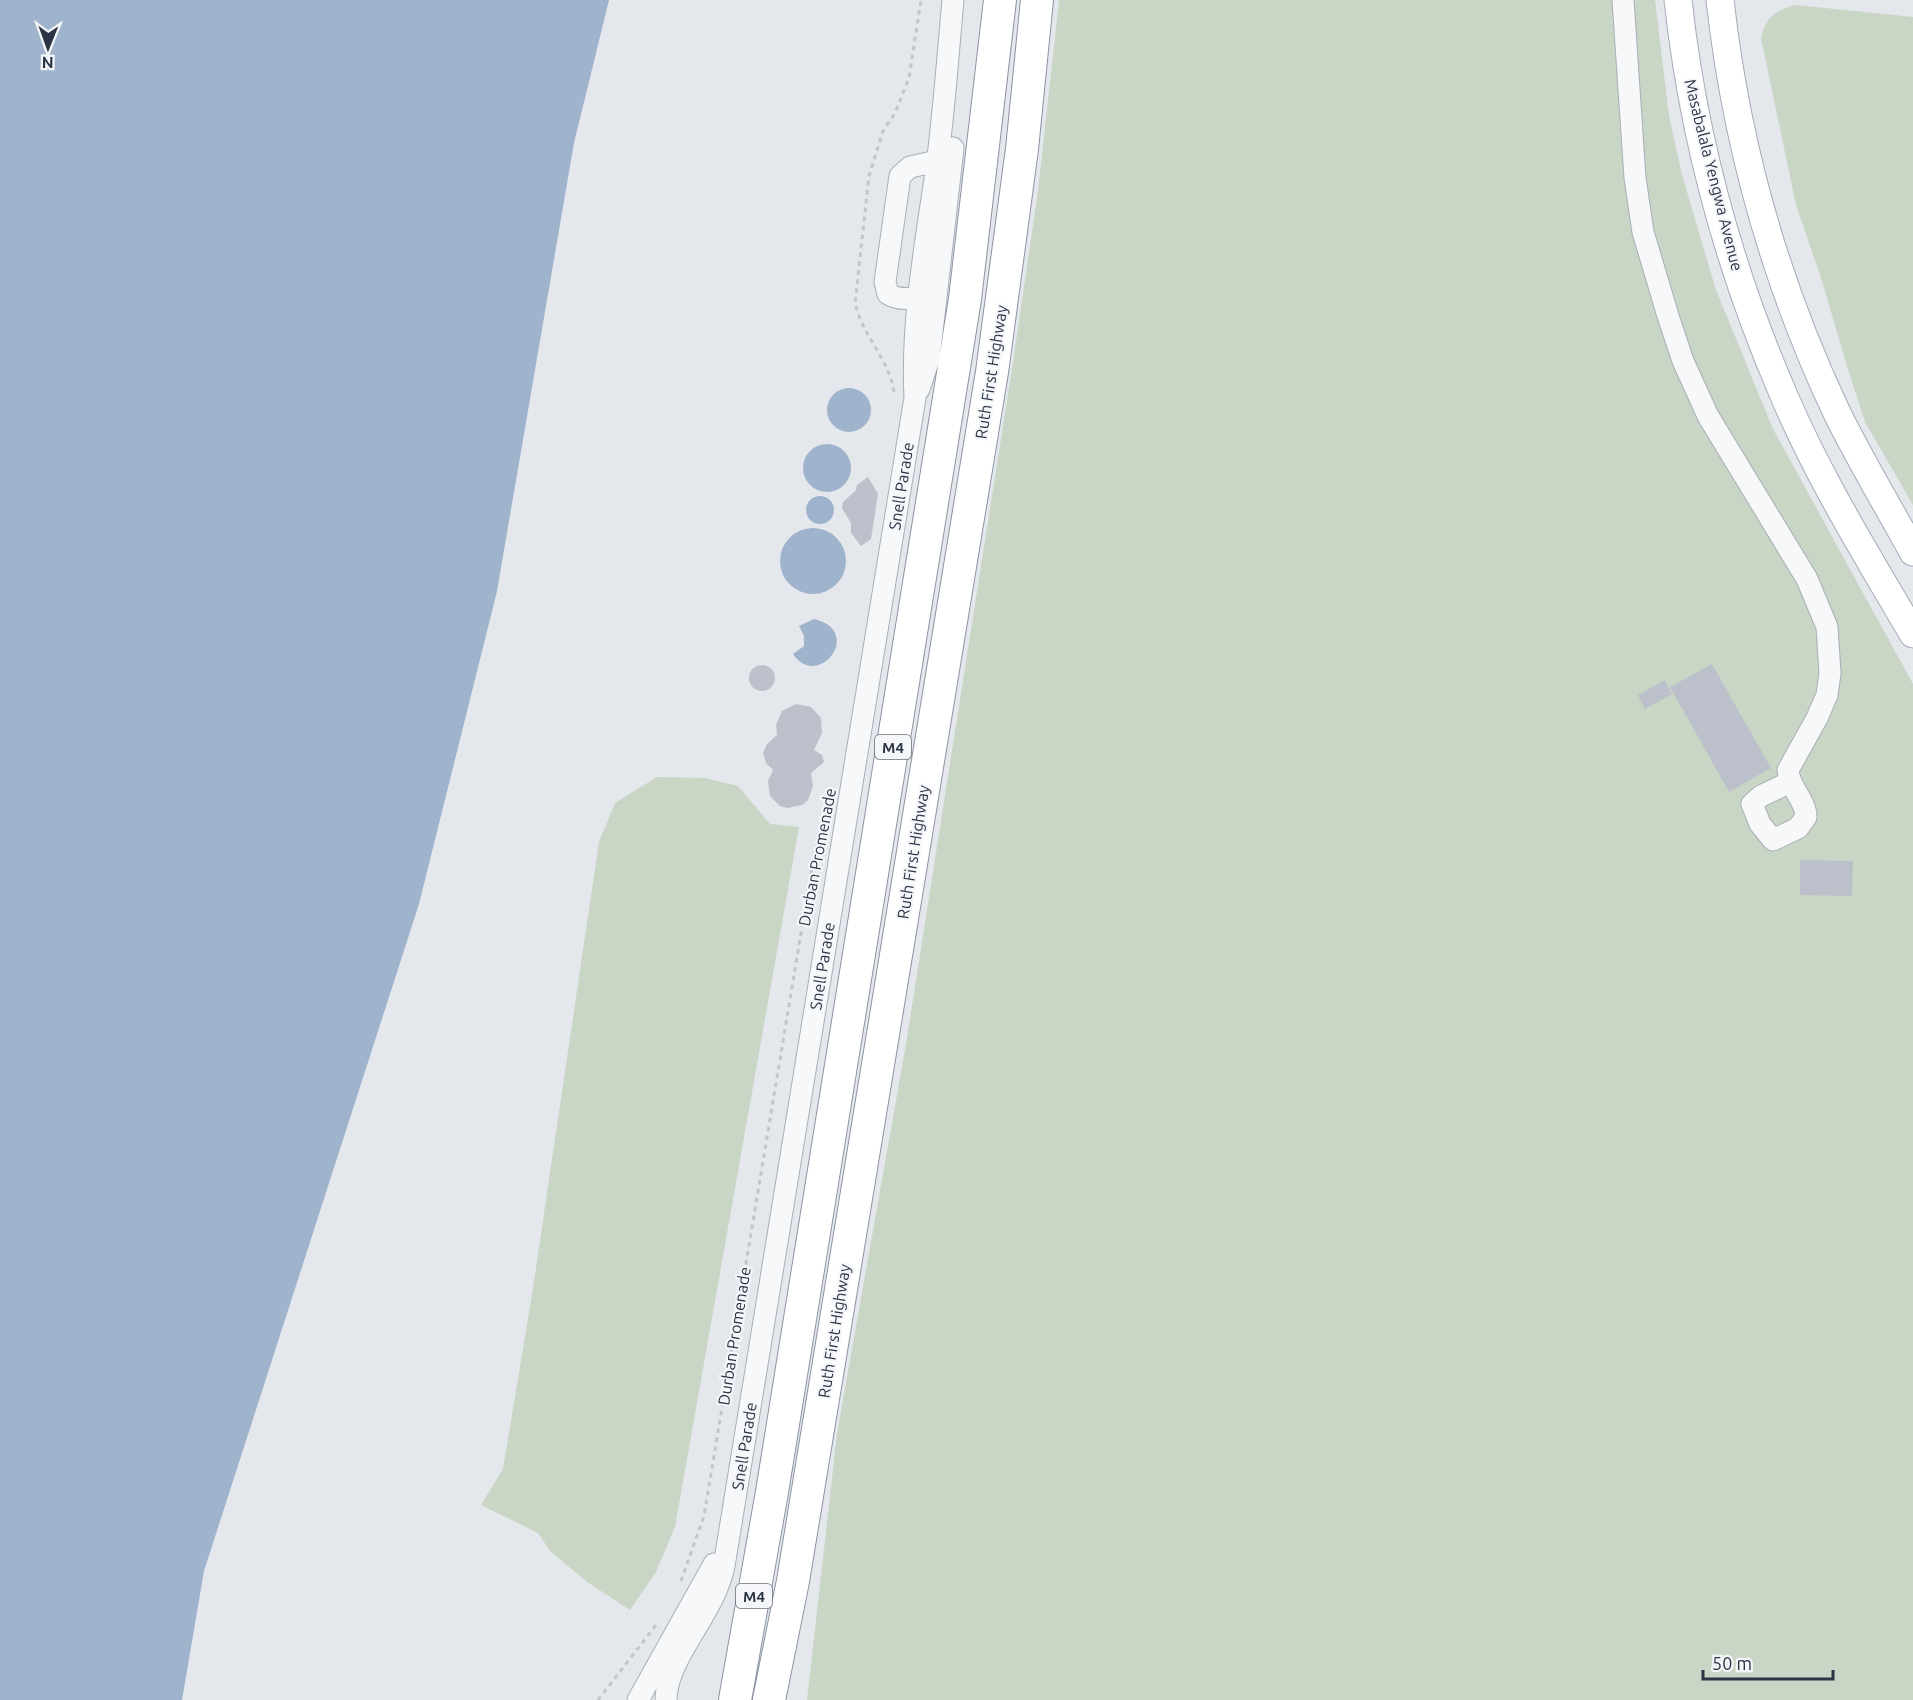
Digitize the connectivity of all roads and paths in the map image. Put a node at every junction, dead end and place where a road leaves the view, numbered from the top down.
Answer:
1 (921, 0) edge
2 (953, 0) edge
3 (966, 0) edge
4 (1000, 0) edge
5 (1037, 0) edge
6 (1623, 0) edge
7 (1678, 0) edge
8 (1720, 0) edge
9 (937, 161) junction
10 (927, 294) junction
11 (905, 400) junction
12 (1913, 552) edge
13 (1913, 634) edge
14 (1790, 782) dead end
15 (827, 809) dead end
16 (772, 1492) junction
17 (729, 1534) junction
18 (681, 1581) dead end
19 (793, 1581) junction
20 (660, 1621) dead end
21 (598, 1700) edge
22 (638, 1700) edge
23 (666, 1700) edge
24 (715, 1700) edge
25 (735, 1700) edge
26 (769, 1700) edge
27 (787, 1700) edge

1 - 11 path
2 - 9 street, Snell Parade
3 - 10 street, Snell Parade
4 - 16 highway, M4
5 - 19 highway, Ruth First Highway / M4
6 - 14 street
7 - 13 main road, Masabalala Yengwa Avenue
8 - 12 main road
9 - 10 street, Snell Parade
9 - 10 street
10 - 11 street, Snell Parade
11 - 17 street, Snell Parade
15 - 18 path, Durban Promenade
16 - 24 highway
16 - 25 highway, M4
17 - 22 street, Snell Parade
17 - 23 street, Snell Parade
19 - 26 highway, Ruth First Highway / M4
19 - 27 highway
20 - 21 path

